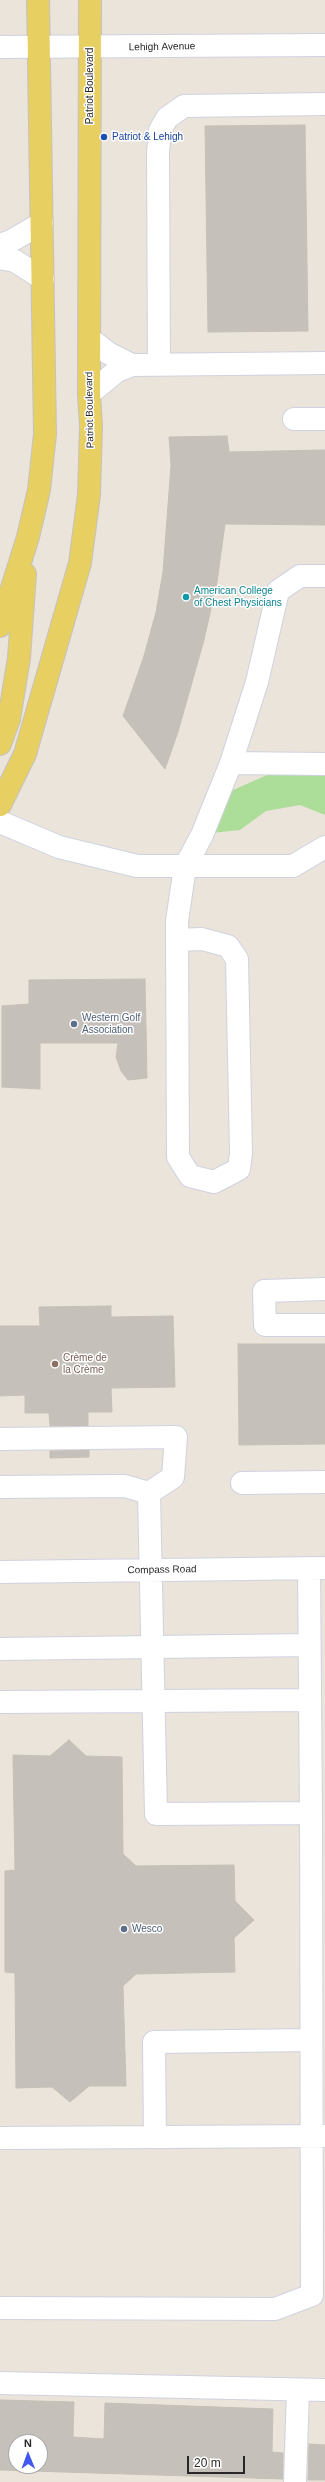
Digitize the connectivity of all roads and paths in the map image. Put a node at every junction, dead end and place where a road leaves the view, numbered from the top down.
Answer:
1 (38, 0) edge
2 (90, 0) edge
3 (325, 45) edge
4 (0, 47) edge
5 (38, 47) junction
6 (90, 48) junction
7 (325, 104) edge
8 (42, 223) junction
9 (0, 244) edge
10 (0, 258) edge
11 (43, 279) junction
12 (90, 339) junction
13 (325, 363) edge
14 (159, 364) junction
15 (132, 365) junction
16 (89, 394) junction
17 (325, 419) edge
18 (294, 420) dead end
19 (28, 537) junction
20 (325, 576) edge
21 (0, 626) edge
22 (0, 744) edge
23 (231, 762) junction
24 (325, 764) edge
25 (0, 805) edge
26 (0, 822) edge
27 (325, 848) edge
28 (185, 867) junction
29 (177, 940) junction
30 (325, 1290) edge
31 (325, 1325) edge
32 (0, 1439) edge
33 (325, 1482) edge
34 (242, 1483) dead end
35 (0, 1487) edge
36 (149, 1493) junction
37 (317, 1568) edge
38 (152, 1570) junction
39 (0, 1572) edge
40 (309, 1645) junction
41 (152, 1646) junction
42 (0, 1649) edge
43 (309, 1700) junction
44 (153, 1701) junction
45 (0, 1702) edge
46 (311, 1813) junction
47 (312, 2040) junction
48 (318, 2136) edge
49 (154, 2137) junction
50 (0, 2138) edge
51 (0, 2308) edge
52 (0, 2383) edge
53 (298, 2390) junction
54 (325, 2390) edge
55 (295, 2482) edge

1 - 5 main road
2 - 6 main road, Patriot Boulevard
3 - 6 street, Lehigh Avenue
4 - 5 street, Lehigh Avenue
5 - 6 street, Lehigh Avenue
5 - 8 main road
6 - 12 main road, Patriot Boulevard
7 - 14 street
8 - 9 street
8 - 11 main road
10 - 11 street
11 - 19 main road
12 - 15 street
12 - 16 main road, Patriot Boulevard
13 - 14 street
14 - 15 street
15 - 16 street
16 - 25 main road, Patriot Boulevard
17 - 18 street
19 - 21 main road
19 - 22 main road
20 - 23 street
23 - 24 street
23 - 28 street
26 - 28 street
27 - 28 street
28 - 29 street
29 - 29 street
30 - 31 street
32 - 36 street
33 - 34 street
35 - 36 street
36 - 38 street
37 - 38 street, Compass Road
37 - 40 street
38 - 39 street, Compass Road
38 - 41 street
40 - 41 street
40 - 43 street
41 - 42 street
41 - 44 street
43 - 44 street
43 - 46 street
44 - 45 street
44 - 46 street
46 - 47 street
47 - 48 street
47 - 49 street
48 - 49 street
48 - 51 street
49 - 50 street
52 - 53 street
53 - 54 street
53 - 55 street

